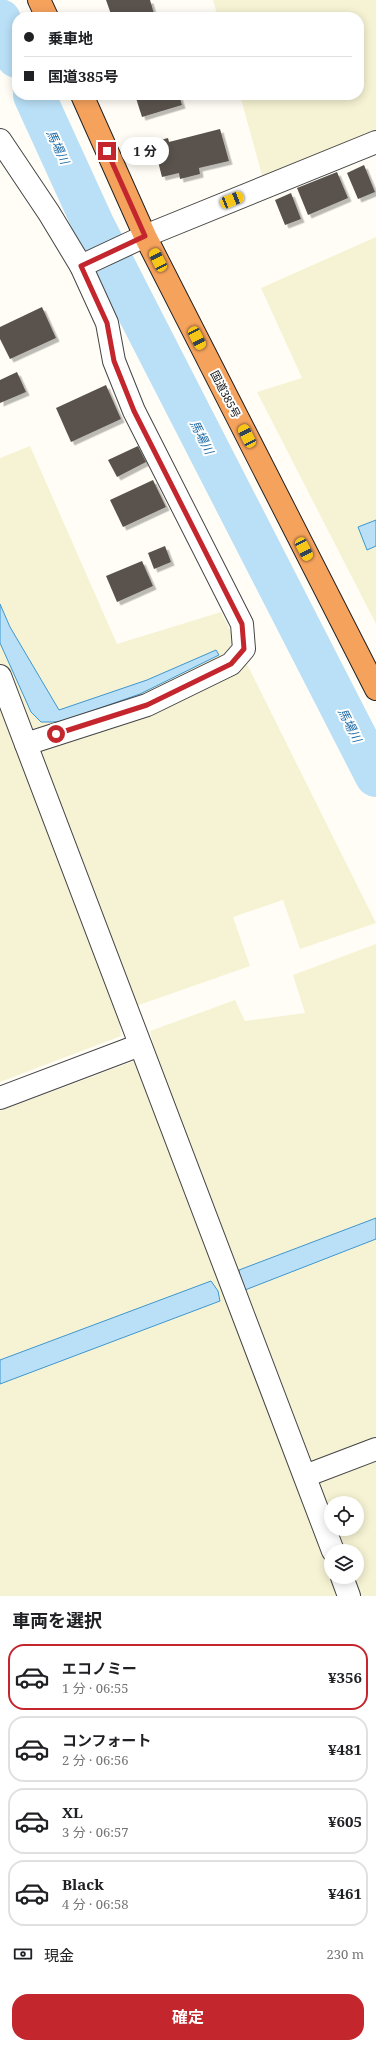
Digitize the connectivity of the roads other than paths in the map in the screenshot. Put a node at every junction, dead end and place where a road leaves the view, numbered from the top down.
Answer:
1 (39, 0) edge
2 (45, 12) edge
3 (84, 100) edge
4 (0, 140) edge
5 (376, 142) edge
6 (145, 236) junction
7 (87, 263) junction
8 (0, 676) edge
9 (376, 689) edge
10 (26, 744) junction
11 (140, 1045) junction
12 (0, 1098) edge
13 (376, 1449) edge
14 (305, 1476) junction
15 (330, 1544) edge
16 (345, 1584) edge
17 (349, 1596) edge

1 - 2 highway
3 - 6 highway, 国道385号
4 - 7 street
5 - 6 street
6 - 7 street
6 - 9 highway, 国道385号
7 - 10 street
8 - 10 street
10 - 11 street
11 - 12 street
11 - 14 street
13 - 14 street
14 - 15 street
16 - 17 street

